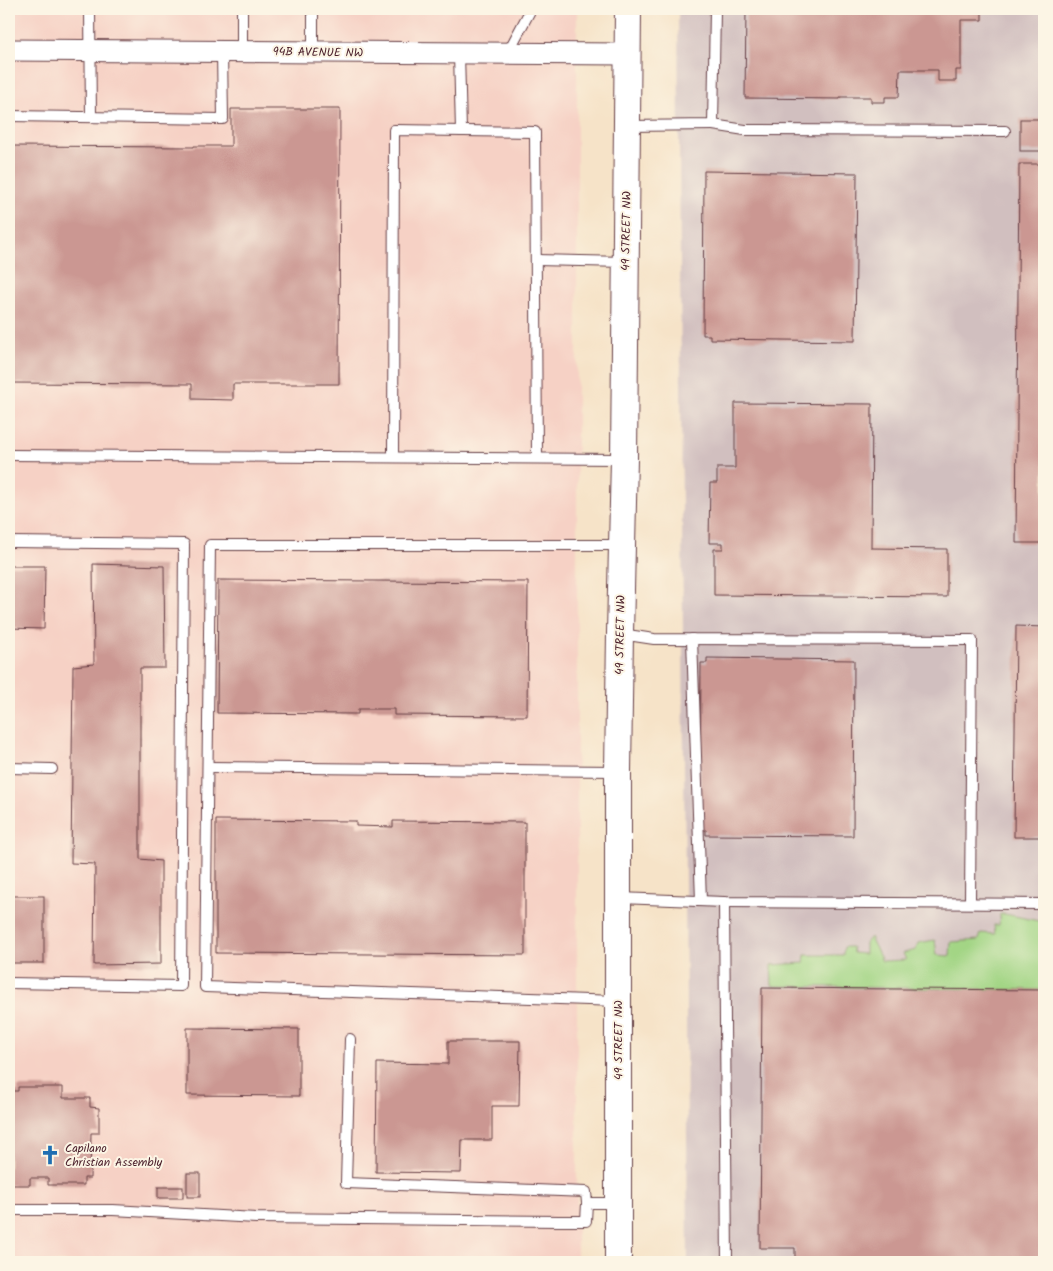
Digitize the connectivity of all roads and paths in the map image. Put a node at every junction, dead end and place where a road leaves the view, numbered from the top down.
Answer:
1 (90, 9) edge
2 (242, 9) edge
3 (314, 9) edge
4 (531, 9) edge
5 (628, 9) edge
6 (715, 9) edge
7 (9, 50) edge
8 (91, 50) junction
9 (232, 51) junction
10 (314, 52) junction
11 (459, 53) junction
12 (506, 54) junction
13 (628, 54) junction
14 (9, 116) edge
15 (91, 117) junction
16 (713, 125) junction
17 (628, 126) junction
18 (461, 131) junction
19 (1005, 131) dead end
20 (536, 260) junction
21 (626, 262) junction
22 (9, 455) edge
23 (393, 457) junction
24 (537, 458) junction
25 (624, 459) junction
26 (9, 542) edge
27 (622, 545) junction
28 (620, 633) junction
29 (692, 639) junction
30 (208, 767) junction
31 (9, 768) edge
32 (52, 769) dead end
33 (618, 770) junction
34 (618, 898) junction
35 (701, 900) junction
36 (724, 902) junction
37 (970, 904) junction
38 (1044, 904) edge
39 (9, 983) edge
40 (618, 1001) junction
41 (350, 1038) dead end
42 (587, 1203) junction
43 (617, 1204) junction
44 (9, 1210) edge
45 (618, 1262) edge
46 (728, 1262) edge

1 - 8 lane
2 - 9 lane
3 - 10 lane
4 - 12 lane
5 - 13 street, 49 STREET NW
6 - 16 lane
7 - 8 street, 94B AVENUE NW
8 - 9 street, 94B AVENUE NW
8 - 15 lane
9 - 10 street, 94B AVENUE NW
9 - 15 lane
10 - 11 street, 94B AVENUE NW
11 - 12 street, 94B AVENUE NW
11 - 18 lane
12 - 13 street, 94B AVENUE NW
13 - 17 street, 49 STREET NW
14 - 15 lane
16 - 17 lane
16 - 19 lane
17 - 21 street, 49 STREET NW
18 - 20 lane
18 - 23 lane
20 - 21 lane
20 - 24 lane
21 - 25 street, 49 STREET NW
22 - 23 lane
23 - 24 lane
24 - 25 lane
25 - 27 street, 49 STREET NW
26 - 39 lane
27 - 28 street, 49 STREET NW
27 - 30 lane
28 - 29 lane
28 - 33 street, 49 STREET NW
29 - 35 lane
29 - 37 lane
30 - 33 lane
30 - 40 lane
31 - 32 lane
33 - 34 street, 49 STREET NW
34 - 35 lane
34 - 40 street, 49 STREET NW
35 - 36 lane
36 - 37 lane
36 - 46 lane
37 - 38 lane
40 - 43 street, 49 STREET NW
41 - 42 lane
42 - 43 lane
42 - 44 lane
43 - 45 street, 49 STREET NW

